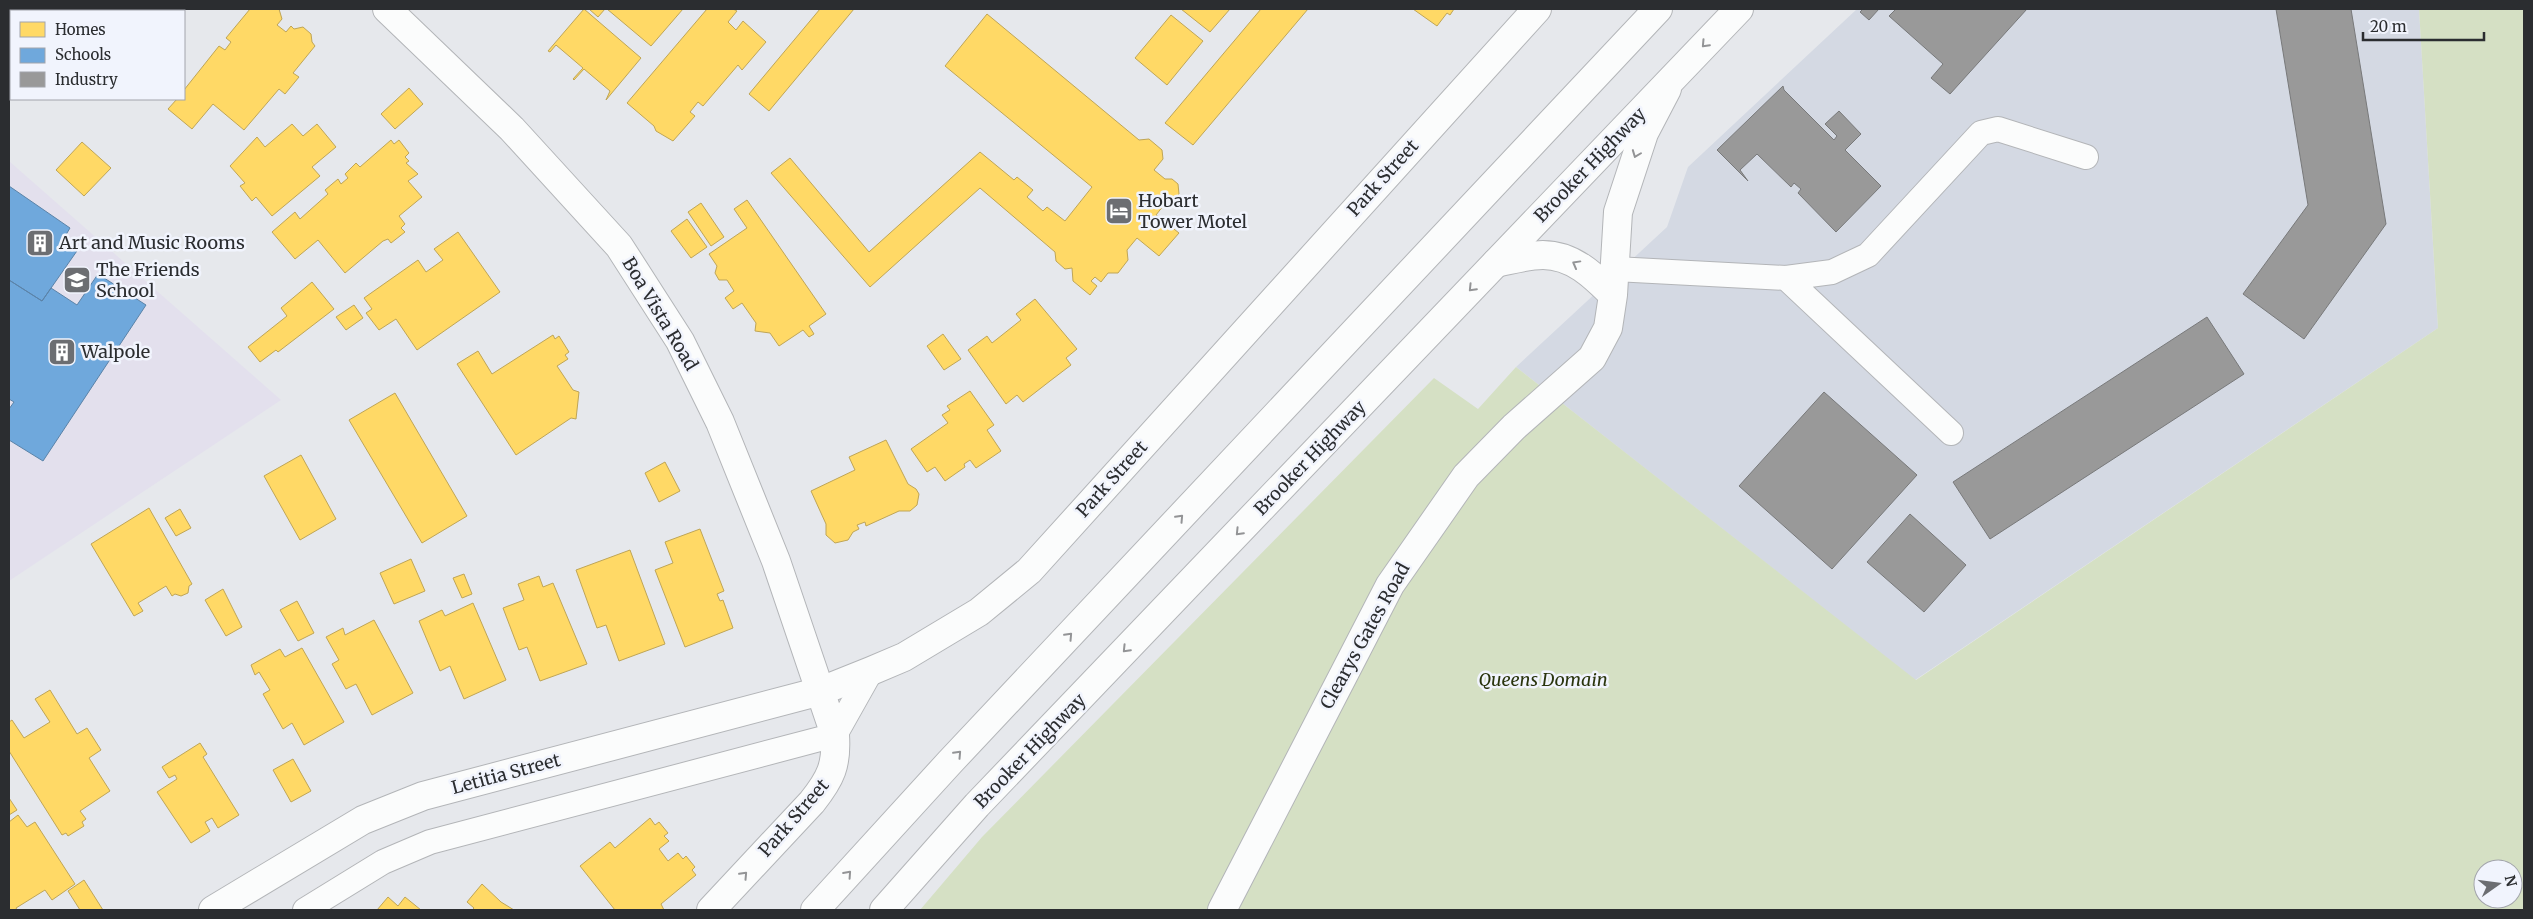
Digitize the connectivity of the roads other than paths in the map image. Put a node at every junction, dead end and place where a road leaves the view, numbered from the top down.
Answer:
1 (387, 9) edge
2 (1537, 9) edge
3 (1658, 9) edge
4 (1738, 9) edge
5 (1673, 79) junction
6 (2086, 157) dead end
7 (1496, 263) junction
8 (1786, 278) junction
9 (1614, 282) junction
10 (1951, 433) dead end
11 (871, 671) junction
12 (821, 691) junction
13 (835, 735) junction
14 (213, 910) edge
15 (305, 910) edge
16 (711, 910) edge
17 (815, 910) edge
18 (884, 910) edge
19 (1222, 910) edge

1 - 12 main road, Boa Vista Road
2 - 11 main road, Park Street
17 -> 3 main road
4 -> 5 main road, Brooker Highway
5 - 7 main road, Brooker Highway
5 -> 9 main road, Clearys Gates Road
6 - 8 lane
9 -> 7 main road
7 -> 18 main road, Brooker Highway
8 - 9 lane
8 - 10 lane
9 - 19 main road, Clearys Gates Road
11 - 12 main road, Park Street
11 - 13 lane
12 - 13 main road, Park Street
12 - 14 main road, Letitia Street
13 - 15 lane
16 -> 13 main road, Park Street

